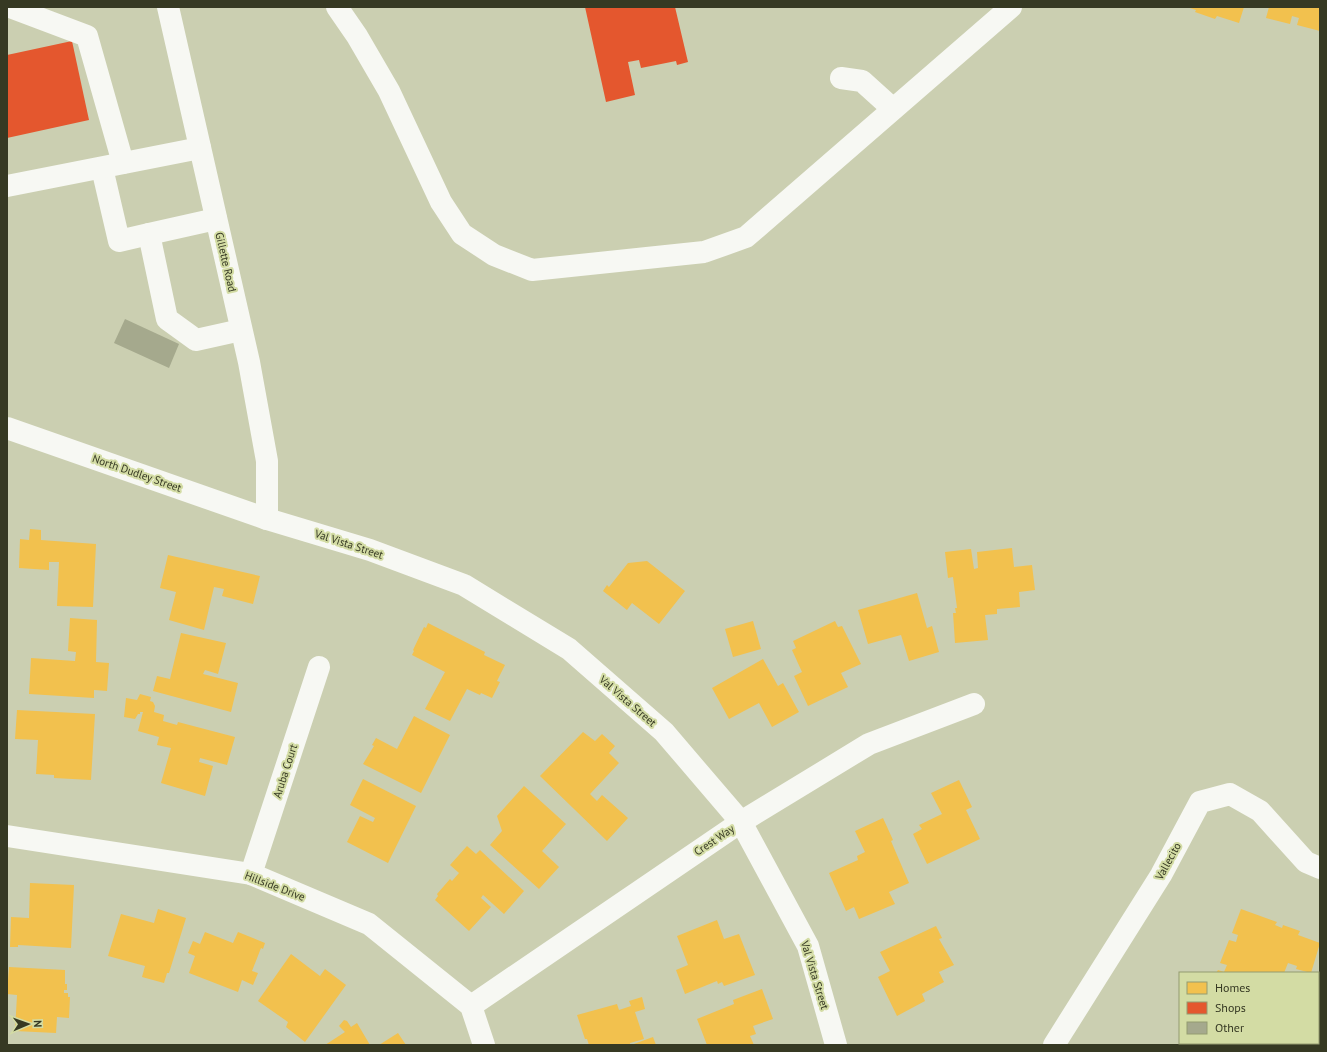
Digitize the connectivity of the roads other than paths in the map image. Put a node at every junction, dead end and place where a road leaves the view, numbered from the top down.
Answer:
1 (10, 7) edge
2 (168, 7) edge
3 (337, 7) edge
4 (1011, 7) edge
5 (842, 78) dead end
6 (893, 109) junction
7 (200, 148) junction
8 (112, 166) junction
9 (7, 186) edge
10 (216, 219) junction
11 (149, 234) junction
12 (241, 330) junction
13 (7, 428) edge
14 (267, 519) junction
15 (319, 667) dead end
16 (974, 704) dead end
17 (740, 822) junction
18 (7, 836) edge
19 (1320, 868) edge
20 (251, 874) junction
21 (471, 1006) junction
22 (484, 1045) edge
23 (836, 1045) edge
24 (1054, 1045) edge

1 - 8 street
2 - 7 street, Gillette Road
3 - 6 street
4 - 6 street
5 - 6 street
7 - 8 street
7 - 10 street, Gillette Road
8 - 9 street
8 - 11 street
10 - 11 street
10 - 12 street, Gillette Road
11 - 12 street
12 - 14 street, Gillette Road
13 - 14 street, North Dudley Street
14 - 17 street, Val Vista Street
15 - 20 street, Aruba Court
16 - 17 street, Crest Way
17 - 21 street, Crest Way
17 - 23 street, Val Vista Street
18 - 20 street, Hillside Drive
19 - 24 street, Vallecito
20 - 21 street, Hillside Drive
21 - 22 street

